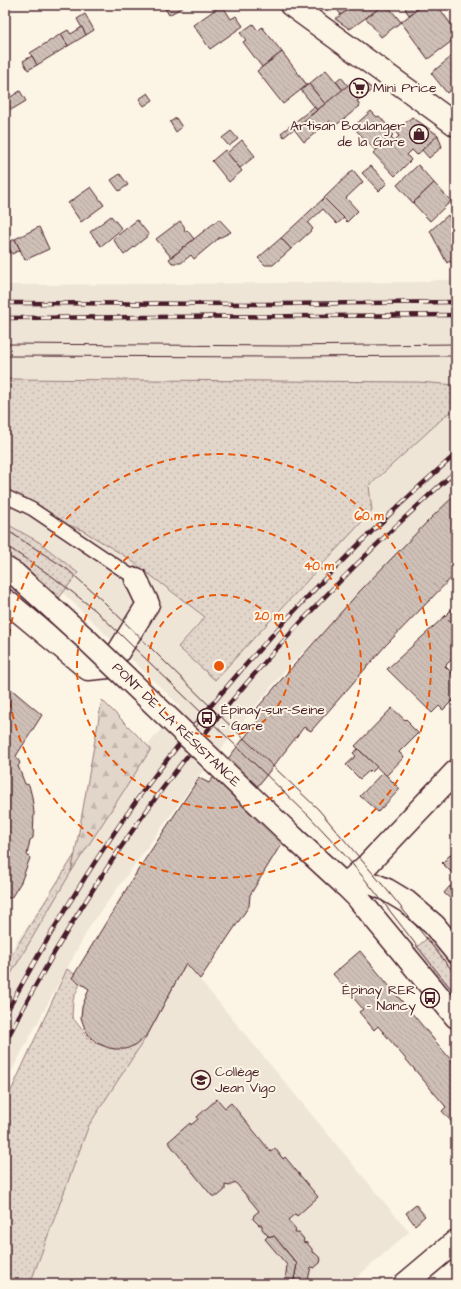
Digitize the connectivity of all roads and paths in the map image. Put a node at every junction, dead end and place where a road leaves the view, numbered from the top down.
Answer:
1 (291, 5) edge
2 (456, 125) edge
3 (5, 496) edge
4 (5, 568) edge
5 (136, 579) joint
6 (5, 600) edge
7 (456, 771) edge
8 (345, 885) junction
9 (407, 902) junction
10 (380, 926) junction
11 (456, 952) edge
12 (456, 1017) edge
13 (456, 1241) edge
14 (405, 1284) edge

1 - 2 street
3 - 5 lane
4 - 8 street, PONT DE LA RÉSISTANCE, bridge
5 - 6 street
7 - 8 street
8 - 9 street
8 - 10 street, PONT DE LA RÉSISTANCE
9 - 10 street
9 - 11 street
10 - 12 street, PONT DE LA RÉSISTANCE
13 - 14 street

